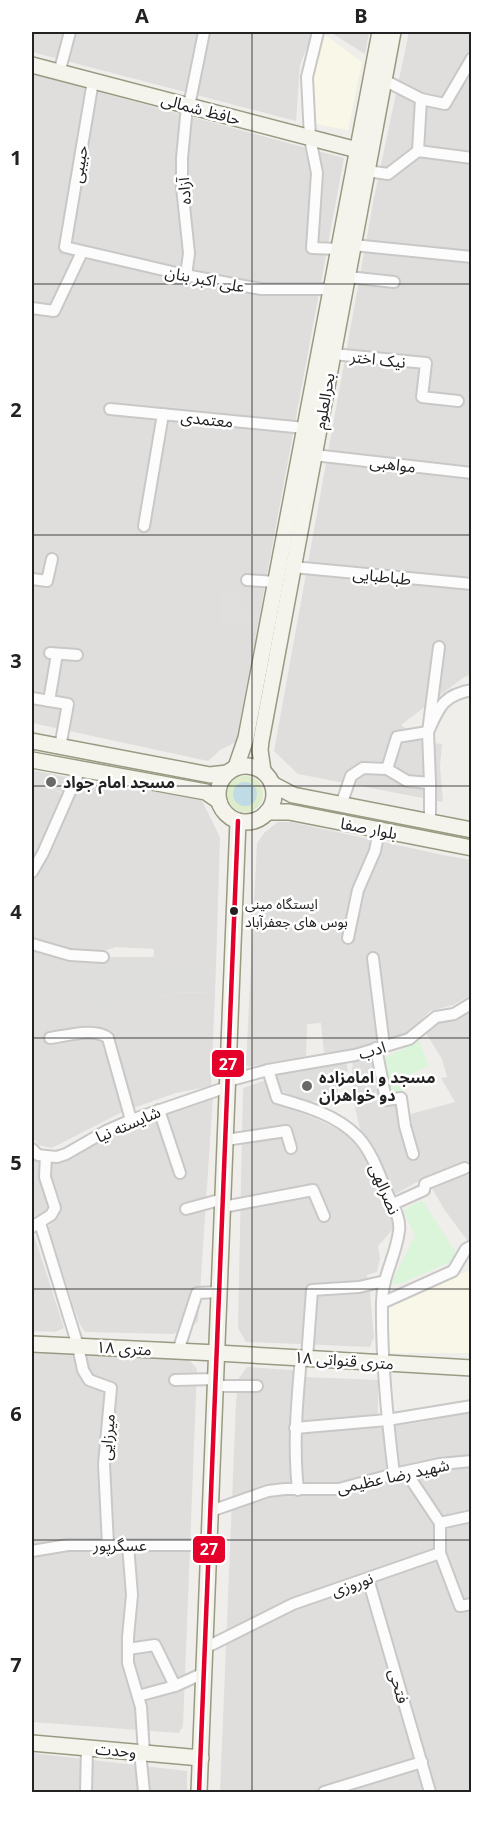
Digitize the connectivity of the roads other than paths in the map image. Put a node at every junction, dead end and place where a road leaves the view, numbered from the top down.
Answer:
1 (70, 32) edge
2 (204, 32) edge
3 (318, 32) edge
4 (380, 32) edge
5 (393, 32) edge
6 (471, 58) edge
7 (32, 65) edge
8 (59, 72) junction
9 (384, 80) junction
10 (93, 81) junction
11 (421, 99) junction
12 (188, 106) junction
13 (310, 138) junction
14 (418, 151) junction
15 (364, 152) junction
16 (471, 158) edge
17 (367, 171) junction
18 (65, 247) joint
19 (346, 247) junction
20 (82, 252) junction
21 (471, 257) edge
22 (186, 276) junction
23 (348, 277) junction
24 (394, 282) dead end
25 (331, 289) junction
26 (32, 308) edge
27 (333, 354) junction
28 (458, 401) dead end
29 (110, 409) dead end
30 (163, 414) junction
31 (305, 428) junction
32 (314, 455) junction
33 (471, 473) edge
34 (144, 526) dead end
35 (52, 559) dead end
36 (293, 567) junction
37 (32, 579) edge
38 (247, 580) dead end
39 (275, 582) junction
40 (471, 584) edge
41 (439, 647) dead end
42 (77, 655) dead end
43 (471, 690) edge
44 (32, 698) edge
45 (49, 701) junction
46 (428, 732) junction
47 (32, 741) edge
48 (60, 747) junction
49 (32, 760) edge
50 (80, 769) junction
51 (387, 769) junction
52 (231, 770) junction
53 (263, 771) junction
54 (430, 783) junction
55 (272, 784) junction
56 (219, 801) junction
57 (342, 805) junction
58 (267, 812) junction
59 (238, 821) junction
60 (430, 821) junction
61 (379, 830) junction
62 (471, 830) edge
63 (471, 848) edge
64 (32, 872) edge
65 (348, 938) dead end
66 (32, 944) edge
67 (103, 957) dead end
68 (373, 958) dead end
69 (471, 1003) edge
70 (50, 1038) dead end
71 (380, 1047) junction
72 (268, 1070) junction
73 (228, 1084) junction
74 (159, 1110) junction
75 (131, 1120) junction
76 (225, 1140) junction
77 (291, 1148) dead end
78 (32, 1149) edge
79 (413, 1154) dead end
80 (46, 1156) junction
81 (465, 1168) dead end
82 (180, 1173) dead end
83 (223, 1203) junction
84 (393, 1204) junction
85 (186, 1209) dead end
86 (324, 1216) dead end
87 (36, 1225) edge
88 (471, 1246) edge
89 (385, 1281) junction
90 (219, 1292) junction
91 (382, 1303) junction
92 (32, 1344) edge
93 (78, 1346) junction
94 (178, 1351) junction
95 (217, 1353) junction
96 (304, 1358) junction
97 (384, 1363) junction
98 (471, 1368) edge
99 (176, 1380) dead end
100 (216, 1383) junction
101 (257, 1386) dead end
102 (471, 1406) edge
103 (387, 1420) junction
104 (295, 1428) junction
105 (471, 1461) edge
106 (406, 1472) junction
107 (393, 1474) junction
108 (298, 1490) junction
109 (211, 1510) junction
110 (471, 1516) edge
111 (440, 1523) junction
112 (108, 1545) junction
113 (128, 1545) junction
114 (209, 1545) junction
115 (32, 1551) edge
116 (440, 1553) junction
117 (368, 1579) junction
118 (471, 1604) edge
119 (205, 1648) junction
120 (128, 1649) junction
121 (204, 1673) junction
122 (175, 1686) junction
123 (138, 1696) junction
124 (32, 1743) edge
125 (87, 1748) junction
126 (142, 1752) junction
127 (201, 1758) junction
128 (422, 1762) junction
129 (86, 1792) edge
130 (144, 1792) edge
131 (199, 1792) edge
132 (324, 1792) edge
133 (430, 1792) edge

1 - 8 street
2 - 12 street, آزاده
3 - 13 street
4 - 15 main road, بحرالعلوم
5 - 9 main road, بحرالعلوم
6 - 11 street
7 - 8 main road, حافظ شمالی
8 - 10 main road, حافظ شمالی
9 - 11 street
9 - 15 main road, بحرالعلوم
10 - 12 main road, حافظ شمالی
10 - 18 street, حبیبی
11 - 14 street
12 - 13 main road, حافظ شمالی
12 - 22 street, آزاده
13 - 15 main road, حافظ شمالی
13 - 19 street
14 - 16 street
14 - 17 street
15 - 17 main road, بحرالعلوم
15 - 19 main road, بحرالعلوم
17 - 19 main road, بحرالعلوم
18 - 20 street, علی اکبر بنان
19 - 21 street
19 - 23 main road, بحرالعلوم
19 - 25 main road, بحرالعلوم
20 - 22 street, علی اکبر بنان
20 - 26 street
22 - 25 street, علی اکبر بنان
23 - 24 street
23 - 27 main road, بحرالعلوم
25 - 31 main road, بحرالعلوم
27 - 28 street, نیک اختر
27 - 32 main road, بحرالعلوم
29 - 30 street, معتمدی
30 - 31 street, معتمدی
30 - 34 street
31 - 39 main road, بحرالعلوم
32 - 33 street, مواهبی
32 - 36 main road, بحرالعلوم
35 - 37 street
36 - 40 street, طباطبایی
36 - 53 main road, بحرالعلوم
38 - 39 street
39 - 52 main road, بحرالعلوم
41 - 46 street
42 - 45 street
43 - 46 street
44 - 45 street
45 - 48 street
46 - 51 street
46 - 54 street
47 - 48 main road
48 - 52 main road
49 - 50 main road
50 - 56 main road
50 - 64 street
51 - 54 street
51 - 57 street
52 - 53 main road
52 - 56 main road
53 - 55 main road
54 - 60 street
55 - 57 main road, بلوار صفا
55 - 58 main road
56 - 59 main road
57 - 60 main road, بلوار صفا
58 - 59 main road
58 - 61 main road, بلوار صفا
59 - 73 main road
60 - 62 main road, بلوار صفا
61 - 63 main road, بلوار صفا
61 - 65 street
66 - 67 street
68 - 71 street
69 - 71 street, ادب
70 - 75 street
71 - 72 street, ادب
71 - 79 street
72 - 73 street, ادب
72 - 84 street, نصرالهی
73 - 74 street, شایسته نیا
73 - 76 main road
74 - 75 street, شایسته نیا
74 - 82 street
75 - 80 street, شایسته نیا
76 - 77 street
76 - 83 main road
78 - 80 street
80 - 87 street
81 - 84 street
83 - 85 street
83 - 86 street
83 - 90 main road
84 - 89 street, نصرالهی
87 - 93 street
88 - 91 street
89 - 91 street, نصرالهی
89 - 96 street
90 - 94 street
90 - 95 main road
91 - 97 street, نصرالهی
92 - 93 main road, ۱۸ متری
93 - 94 main road, ۱۸ متری
93 - 112 street, میرزایی
94 - 95 main road, ۱۸ متری
95 - 96 main road, ۱۸ متری قنواتی
95 - 100 main road
96 - 97 main road, ۱۸ متری قنواتی
96 - 104 street
97 - 98 main road, ۱۸ متری قنواتی
97 - 103 street, نصرالهی
99 - 100 street
100 - 101 street
100 - 109 main road
102 - 103 street
103 - 104 street
103 - 107 street, نصرالهی
104 - 108 street
105 - 106 street, شهید رضا عظیمی
106 - 107 street, شهید رضا عظیمی
106 - 111 street
107 - 108 street, شهید رضا عظیمی
108 - 109 street, شهید رضا عظیمی
109 - 114 main road
110 - 111 street
111 - 116 street
112 - 113 street, عسگرپور
112 - 115 street, عسگرپور
113 - 114 street, عسگرپور
113 - 120 street
114 - 119 main road
116 - 117 street, نوروزی
116 - 118 street
117 - 119 street, نوروزی
117 - 128 street, فتحی
119 - 121 main road
120 - 122 street
120 - 123 street
121 - 122 street
121 - 127 main road
122 - 123 street
123 - 126 street
124 - 125 main road, وحدت
125 - 126 main road, وحدت
125 - 129 street
126 - 127 main road, وحدت
126 - 130 street
127 - 131 main road
128 - 132 street
128 - 133 street, فتحی

